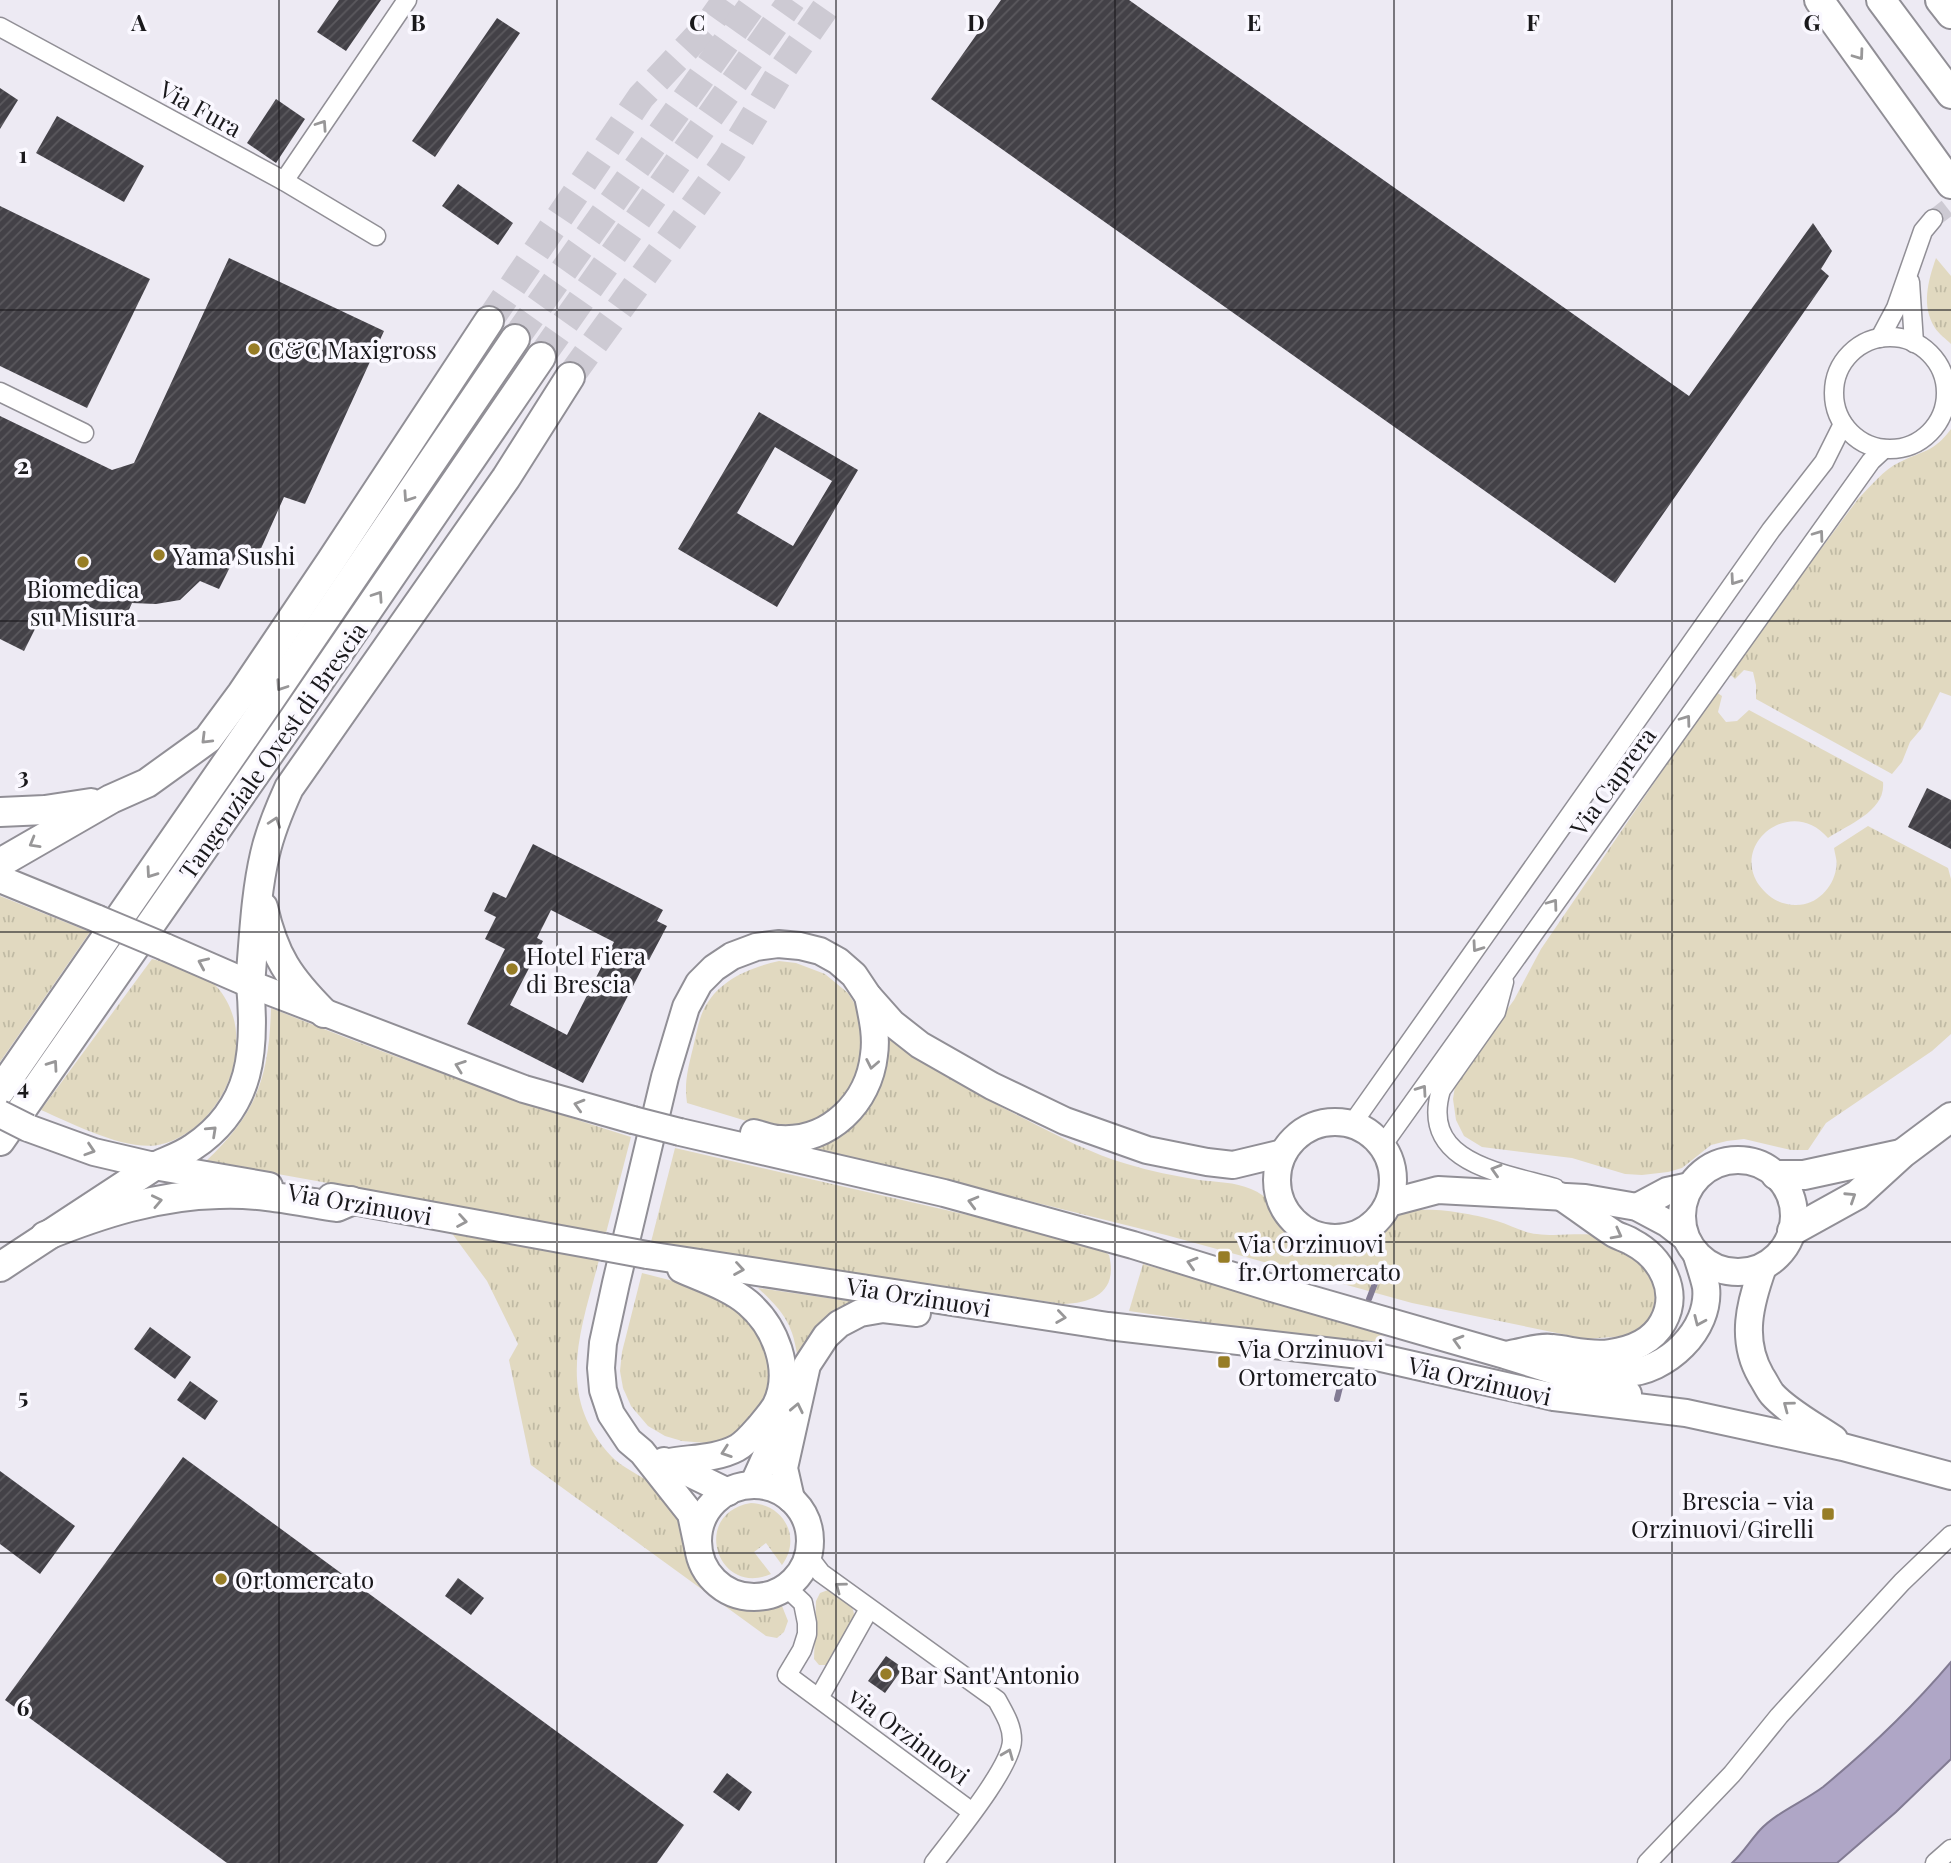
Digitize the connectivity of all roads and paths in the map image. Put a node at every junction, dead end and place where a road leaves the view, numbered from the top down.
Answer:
1 (407, 0) edge
2 (1819, 0) edge
3 (1862, 0) edge
4 (1881, 0) edge
5 (1940, 0) edge
6 (1951, 14) edge
7 (0, 27) edge
8 (1930, 66) junction
9 (1951, 94) edge
10 (284, 181) junction
11 (1951, 184) edge
12 (1933, 219) tunnel mouth
13 (376, 236) dead end
14 (1910, 271) junction
15 (1880, 338) junction
16 (1914, 343) junction
17 (0, 392) edge
18 (1843, 424) junction
19 (84, 433) dead end
20 (1884, 449) junction
21 (111, 799) junction
22 (0, 812) edge
23 (0, 863) edge
24 (0, 879) edge
25 (259, 888) junction
26 (1508, 968) junction
27 (250, 984) junction
28 (869, 996) junction
29 (324, 1013) junction
30 (0, 1091) edge
31 (0, 1114) edge
32 (1951, 1117) edge
33 (1352, 1124) junction
34 (680, 1132) junction
35 (0, 1141) edge
36 (1283, 1153) junction
37 (1903, 1153) junction
38 (1387, 1155) junction
39 (1233, 1165) junction
40 (154, 1166) junction
41 (1776, 1175) junction
42 (1690, 1186) junction
43 (1438, 1190) junction
44 (1278, 1192) junction
45 (1573, 1197) junction
46 (351, 1201) junction
47 (1390, 1203) junction
48 (1637, 1207) junction
49 (1792, 1231) junction
50 (45, 1236) junction
51 (1691, 1246) junction
52 (650, 1255) junction
53 (0, 1267) edge
54 (1763, 1267) junction
55 (1016, 1311) junction
56 (1505, 1355) junction
57 (776, 1404) junction
58 (1686, 1413) junction
59 (1843, 1447) junction
60 (642, 1452) junction
61 (669, 1462) junction
62 (1951, 1476) edge
63 (741, 1488) junction
64 (791, 1499) junction
65 (1951, 1535) edge
66 (698, 1547) junction
67 (808, 1556) junction
68 (786, 1587) junction
69 (869, 1609) junction
70 (819, 1698) junction
71 (972, 1812) junction
72 (1951, 1849) edge
73 (934, 1863) edge
74 (1647, 1863) edge
75 (1935, 1863) edge

10 -> 1 street
2 -> 11 highway
3 - 8 highway
4 - 8 highway
5 - 6 highway
7 - 10 street, Via Fura
8 - 9 highway
10 - 13 street, Via Fura
12 - 14 street
14 - 15 street
14 - 16 street
15 - 16 street
15 - 18 street
16 - 20 street
17 - 19 street
18 - 20 street
18 -> 33 street, Via Caprera
26 -> 20 street, Via Caprera
21 - 22 highway
21 -> 23 highway
21 - 30 highway, Tangenziale Ovest di Brescia
27 -> 24 main road, Via Orzinuovi, bridge
25 - 27 highway
25 - 29 highway
25 - 35 highway, Tangenziale Ovest di Brescia
38 -> 26 street, Via Caprera
45 -> 26 street
27 - 29 main road, Via Orzinuovi
40 -> 27 main road
28 -> 34 main road
28 - 39 main road
28 - 60 main road
34 -> 29 main road, Via Orzinuovi, bridge
31 -> 40 main road, Via Orzinuovi, bridge
32 - 37 highway
33 - 36 main road
33 - 38 main road
56 -> 34 main road, Via Orzinuovi
36 - 39 main road
36 - 44 main road
37 - 41 highway
49 -> 37 highway
38 - 43 main road
38 - 47 main road
39 - 44 main road
40 - 46 main road, Via Orzinuovi
40 - 50 highway
41 - 42 main road
41 - 49 main road
42 - 48 main road
42 - 51 main road
43 - 45 main road
43 - 47 main road
44 - 47 main road
45 - 48 main road
45 -> 56 main road
50 -> 46 highway
46 -> 52 main road, Via Orzinuovi, bridge
48 - 51 main road
49 - 54 main road
50 - 53 highway
51 - 54 main road
51 -> 56 main road
52 -> 55 main road, Via Orzinuovi
52 - 57 main road
59 -> 54 main road
55 -> 58 main road, Via Orzinuovi
64 -> 55 main road
56 - 58 main road, Via Orzinuovi
57 -> 61 main road
57 - 63 main road
58 - 59 main road, Via Orzinuovi
59 - 62 main road, Via Orzinuovi
60 - 61 main road
60 - 66 main road
61 - 63 main road
63 - 64 main road
63 - 66 main road
64 - 67 main road
65 - 74 street
66 - 68 main road
67 - 68 main road
69 -> 67 street, via Orzinuovi
68 - 70 street, via Orzinuovi
69 - 70 street, via Orzinuovi
71 -> 69 street, via Orzinuovi
70 - 71 street, via Orzinuovi
71 - 73 street, via Orzinuovi
72 - 75 street

